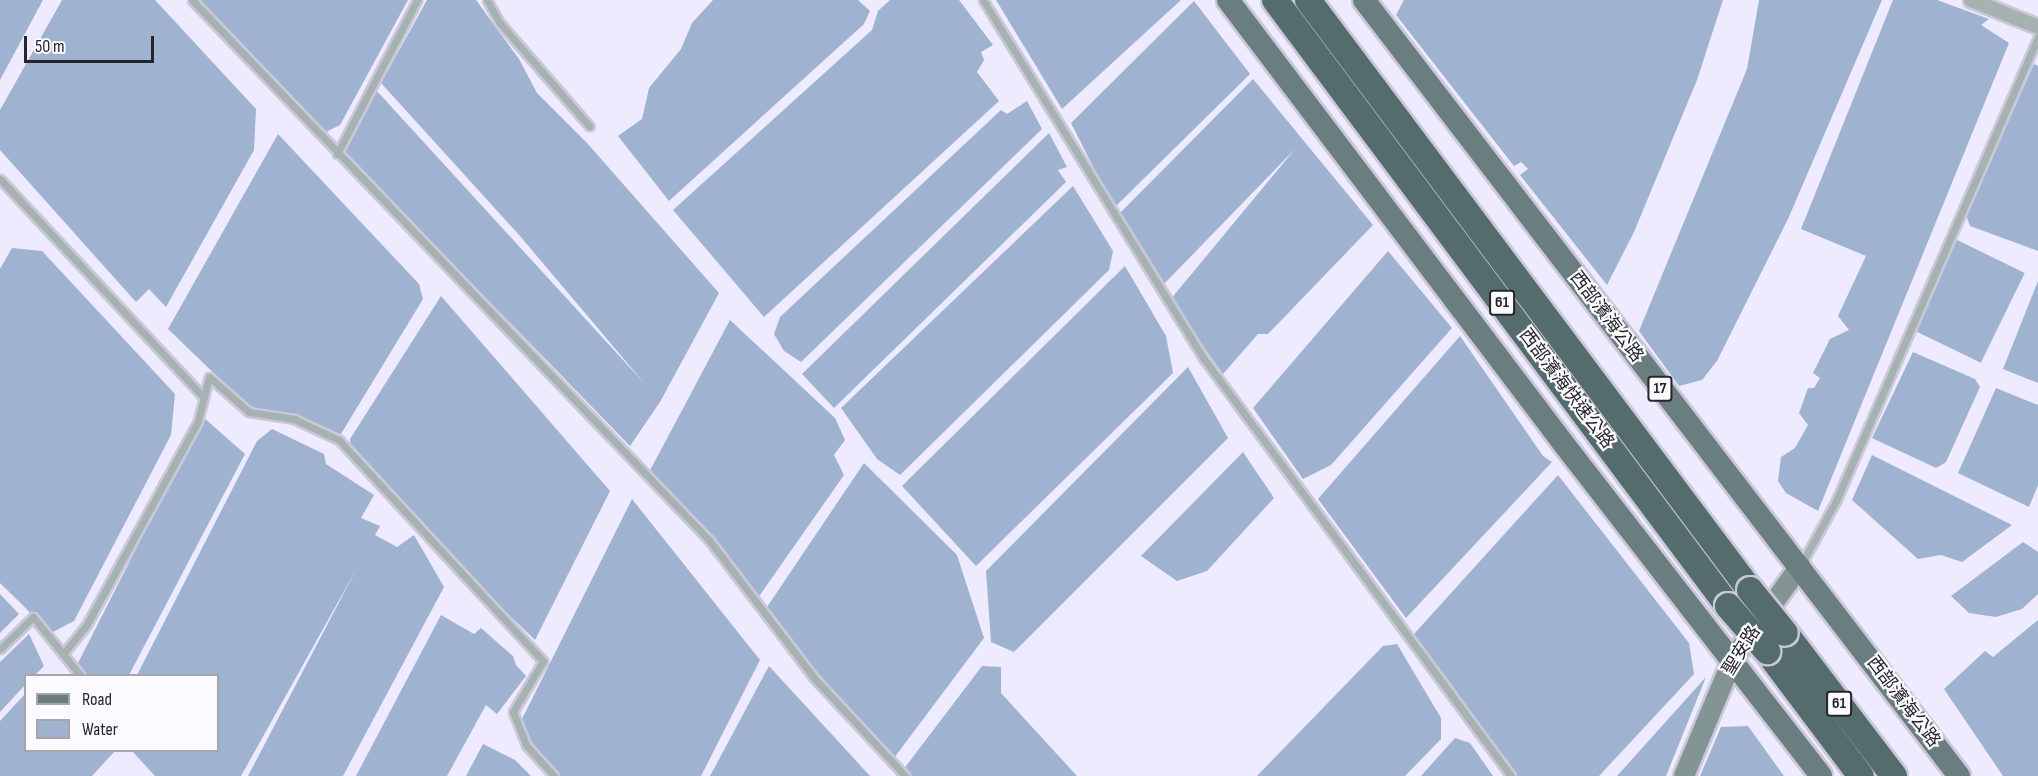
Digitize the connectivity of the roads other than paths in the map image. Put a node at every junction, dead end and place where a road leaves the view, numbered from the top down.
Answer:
1 (192, 0) edge
2 (417, 0) edge
3 (487, 0) edge
4 (983, 0) edge
5 (1228, 0) edge
6 (1275, 0) edge
7 (1308, 0) edge
8 (1364, 0) edge
9 (1971, 0) edge
10 (2038, 27) edge
11 (2038, 37) edge
12 (589, 126) dead end
13 (337, 154) junction
14 (0, 179) edge
15 (204, 398) junction
16 (1800, 566) junction
17 (0, 649) edge
18 (63, 654) junction
19 (1733, 659) junction
20 (80, 674) edge
21 (554, 776) edge
22 (905, 776) edge
23 (1511, 776) edge
24 (1684, 776) edge
25 (1821, 776) edge
26 (1861, 776) edge
27 (1894, 776) edge
28 (1959, 776) edge

1 - 13 lane
2 - 13 lane
3 - 12 lane
4 - 23 lane
5 - 19 main road
6 - 26 highway, 西部濱海快速公路 / 61, bridge
7 - 27 highway, 西部濱海快速公路 / 61, bridge
8 - 16 main road, 西部濱海公路 / 17
9 - 10 street
11 - 16 lane
13 - 22 lane
14 - 15 lane
15 - 18 lane
15 - 21 lane
16 - 19 street, 聖安路
16 - 28 main road, 西部濱海公路 / 17
17 - 18 lane
18 - 20 lane
19 - 24 street, 聖安路
19 - 25 main road

